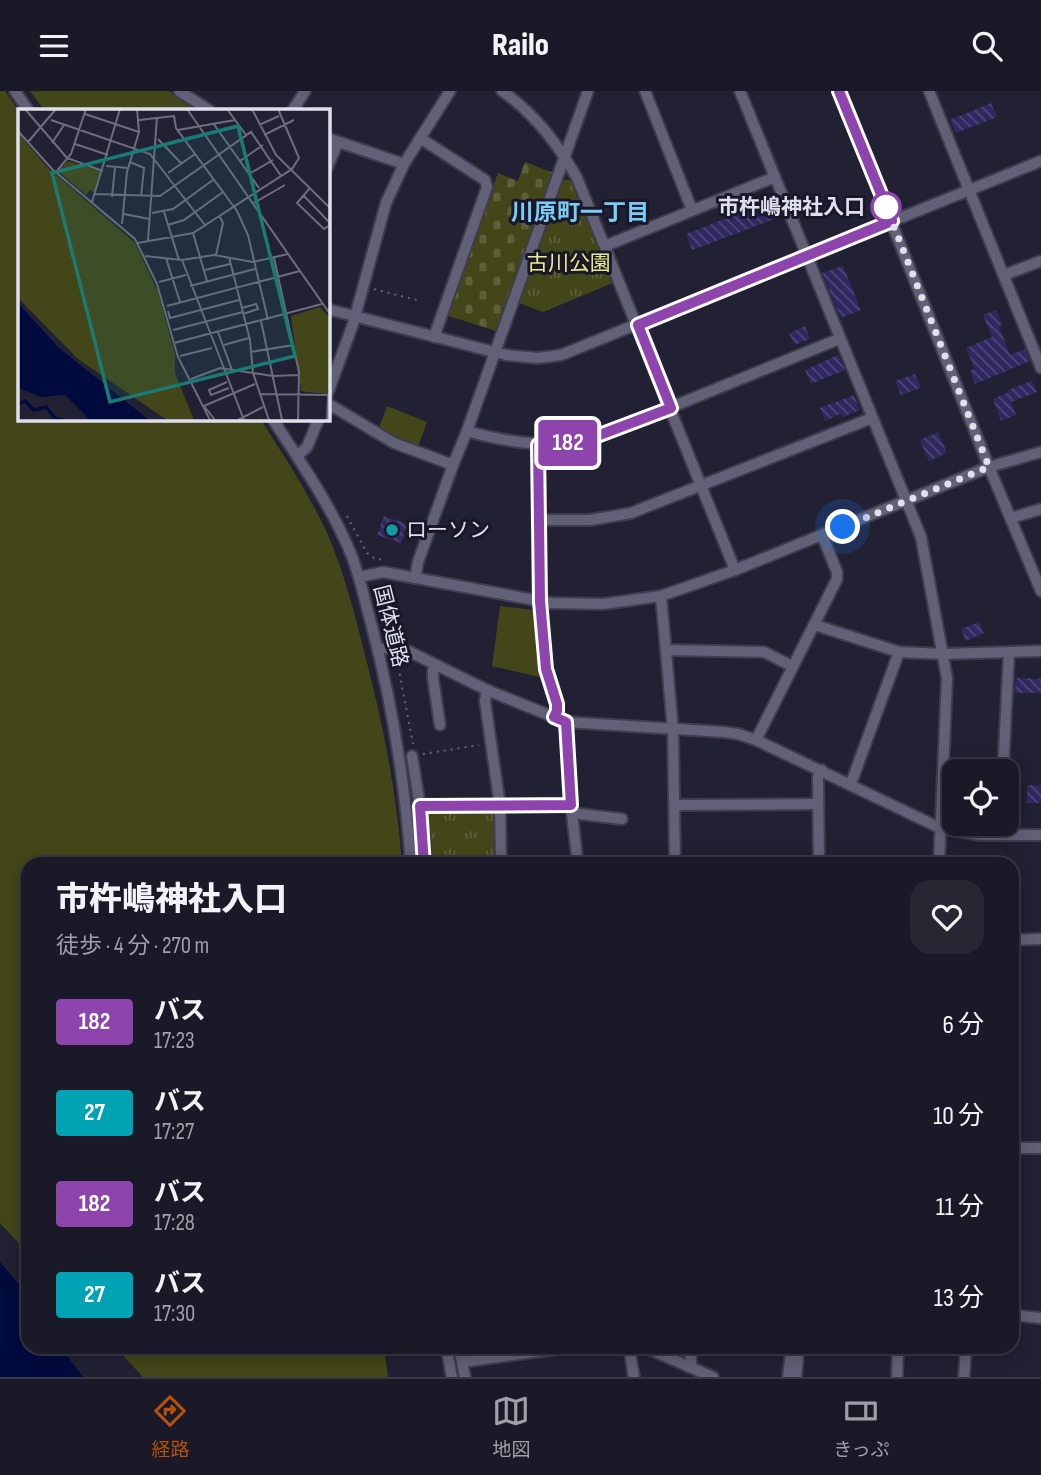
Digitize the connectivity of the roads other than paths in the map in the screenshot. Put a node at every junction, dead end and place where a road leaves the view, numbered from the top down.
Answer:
1 (179, 91) edge
2 (305, 91) edge
3 (450, 91) edge
4 (502, 91) edge
5 (589, 91) edge
6 (645, 91) edge
7 (740, 91) edge
8 (839, 91) edge
9 (929, 91) edge
10 (18, 92) edge
11 (27, 109) edge
12 (207, 109) edge
13 (294, 109) edge
14 (420, 138) junction
15 (333, 140) edge
16 (565, 157) junction
17 (329, 159) edge
18 (1041, 161) edge
19 (404, 164) junction
20 (775, 177) junction
21 (970, 190) junction
22 (692, 210) junction
23 (892, 221) junction
24 (605, 246) junction
25 (807, 256) junction
26 (1041, 261) edge
27 (1004, 275) junction
28 (329, 310) edge
29 (355, 316) junction
30 (638, 325) junction
31 (434, 337) junction
32 (839, 339) junction
33 (494, 352) junction
34 (1040, 362) edge
35 (329, 389) edge
36 (329, 404) edge
37 (671, 408) junction
38 (872, 418) junction
39 (273, 420) edge
40 (318, 420) edge
41 (467, 431) junction
42 (538, 445) junction
43 (1041, 452) edge
44 (297, 456) junction
45 (453, 465) junction
46 (989, 467) junction
47 (702, 486) junction
48 (905, 501) junction
49 (1041, 509) edge
50 (1011, 518) junction
51 (539, 520) junction
52 (822, 535) junction
53 (735, 570) junction
54 (359, 577) junction
55 (415, 578) junction
56 (1041, 591) edge
57 (661, 596) junction
58 (540, 601) junction
59 (815, 625) junction
60 (378, 650) junction
61 (667, 650) junction
62 (899, 652) junction
63 (1041, 652) edge
64 (1009, 653) junction
65 (943, 654) junction
66 (436, 665) junction
67 (792, 666) junction
68 (487, 690) junction
69 (554, 717) junction
70 (566, 722) junction
71 (440, 725) dead end
72 (674, 730) junction
73 (756, 740) junction
74 (414, 755) road end
75 (1004, 759) edge
76 (822, 770) junction
77 (850, 784) junction
78 (818, 804) junction
79 (675, 805) junction
80 (420, 806) junction
81 (500, 806) junction
82 (572, 809) junction
83 (622, 819) dead end
84 (940, 828) junction
85 (1019, 832) edge
86 (1041, 835) edge
87 (410, 857) edge
88 (423, 857) edge
89 (501, 857) edge
90 (577, 857) edge
91 (675, 857) edge
92 (818, 857) edge
93 (939, 857) edge
94 (1041, 939) edge
95 (1019, 940) edge
96 (1019, 1148) edge
97 (1041, 1148) edge
98 (1019, 1316) edge
99 (1041, 1318) edge
100 (447, 1354) edge
101 (460, 1354) edge
102 (521, 1354) edge
103 (630, 1354) edge
104 (660, 1354) edge
105 (691, 1354) edge
106 (791, 1354) edge
107 (798, 1354) edge
108 (898, 1354) edge
109 (966, 1354) edge
110 (462, 1362) junction
111 (689, 1367) junction
112 (452, 1377) edge
113 (465, 1377) edge
114 (634, 1377) edge
115 (713, 1377) edge
116 (788, 1377) edge
117 (796, 1377) edge
118 (897, 1377) edge
119 (964, 1377) edge

1 - 12 street
2 - 13 street
3 - 14 street
4 - 16 street
5 - 16 street
6 - 22 street
7 - 20 street
8 - 23 street
9 - 21 street
10 - 11 street
14 - 19 street
14 - 31 street
15 - 17 street
15 - 19 street
16 - 24 street
16 - 33 street
18 - 21 street
19 - 29 street
20 - 22 street
20 - 25 street
21 - 23 street
21 - 27 street
22 - 24 street
23 - 25 street
23 - 46 street
24 - 30 street
25 - 30 street
25 - 32 street
26 - 27 street
27 - 34 street
28 - 29 street
29 - 31 street
29 - 35 street
30 - 33 street
30 - 37 street
31 - 33 street
32 - 37 street
32 - 38 street
33 - 41 street
36 - 45 street
37 - 42 street
37 - 47 street
38 - 47 street
38 - 48 street
39 - 44 street, 国体道路
40 - 44 street
41 - 42 street
41 - 45 street
42 - 51 street
43 - 46 street
44 - 54 street, 国体道路
45 - 55 street
46 - 48 street
46 - 50 street
47 - 51 street
47 - 53 street
48 - 52 street
48 - 65 street
49 - 50 street
50 - 56 street
51 - 58 street
52 - 53 street
52 - 59 street
53 - 57 street
54 - 55 street
54 - 60 street, 国体道路
55 - 58 street
57 - 58 street
57 - 61 street
58 - 69 street
59 - 62 street
59 - 67 street
60 - 66 street
60 - 87 street, 国体道路
61 - 67 street
61 - 72 street
62 - 65 street
62 - 77 street
63 - 64 street
64 - 65 street
64 - 75 street
65 - 84 street
66 - 68 street
66 - 71 street
67 - 73 street
68 - 69 street
68 - 81 street
69 - 70 street
70 - 72 street
70 - 82 street
72 - 73 street
72 - 79 street
73 - 76 street
74 - 80 street
76 - 77 street
76 - 78 street
77 - 84 street
78 - 79 street
78 - 92 street
79 - 91 street
80 - 81 street
80 - 88 street
81 - 82 street
81 - 89 street
82 - 83 street
82 - 90 street
84 - 93 street
85 - 86 street
94 - 95 street
96 - 97 street
98 - 99 street
100 - 112 street
101 - 110 street
102 - 110 street
103 - 114 street
104 - 111 street
105 - 111 street
106 - 116 street
107 - 117 street
108 - 118 street
109 - 119 street
110 - 113 street
111 - 115 street

